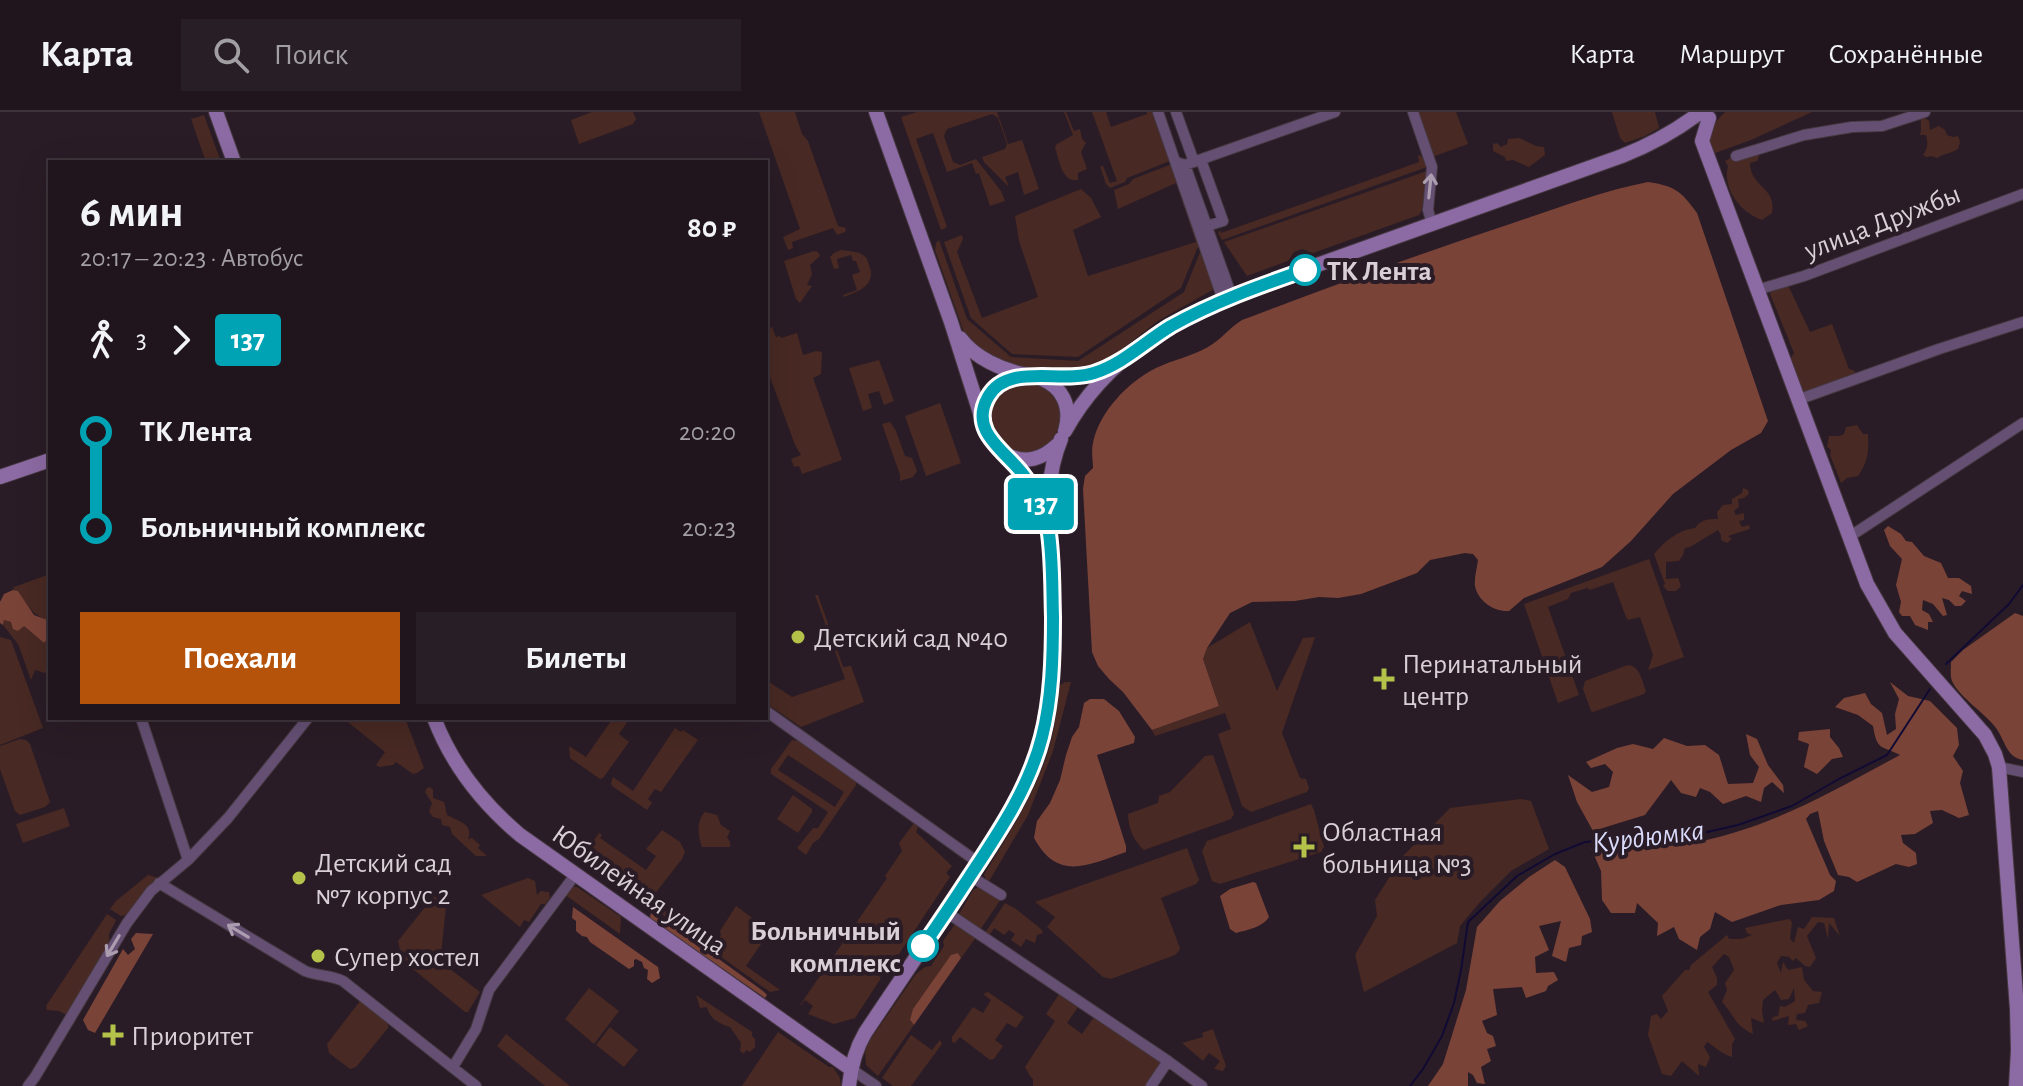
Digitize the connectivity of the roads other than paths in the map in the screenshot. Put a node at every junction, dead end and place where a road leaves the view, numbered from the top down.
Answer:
1 (216, 112) edge
2 (876, 112) edge
3 (1158, 112) edge
4 (1176, 112) edge
5 (1335, 112) edge
6 (1413, 112) edge
7 (1925, 112) edge
8 (1706, 114) edge
9 (1736, 156) dead end
10 (233, 160) edge
11 (1187, 163) junction
12 (2023, 194) edge
13 (1432, 224) junction
14 (1207, 226) junction
15 (1757, 290) junction
16 (1228, 298) junction
17 (951, 322) junction
18 (2023, 322) edge
19 (1124, 358) junction
20 (1032, 376) junction
21 (1800, 399) junction
22 (2023, 423) edge
23 (984, 427) junction
24 (1063, 435) junction
25 (1000, 451) junction
26 (48, 461) edge
27 (0, 477) edge
28 (1048, 524) junction
29 (1849, 537) junction
30 (768, 712) edge
31 (142, 720) edge
32 (306, 720) edge
33 (435, 720) edge
34 (1999, 767) junction
35 (2023, 772) edge
36 (188, 860) junction
37 (979, 863) junction
38 (575, 875) junction
39 (970, 876) junction
40 (159, 883) junction
41 (1001, 895) dead end
42 (946, 912) junction
43 (1168, 1061) junction
44 (453, 1067) junction
45 (851, 1069) junction
46 (28, 1086) edge
47 (476, 1086) edge
48 (849, 1086) edge
49 (876, 1086) edge
50 (1151, 1086) edge
51 (1202, 1086) edge
52 (2016, 1086) edge

1 - 10 main road
2 - 17 main road
3 - 11 street
4 - 11 street
5 - 11 street
13 -> 6 street
7 - 9 street
8 - 13 main road
8 - 15 main road
11 - 14 street
11 - 14 street
11 - 16 street
12 - 15 street, улица Дружбы
13 - 16 main road
14 - 16 street
15 - 21 main road
16 - 19 main road
17 - 20 main road
17 - 23 main road
18 - 21 street
19 - 20 main road
19 - 24 main road
20 - 23 main road
20 - 24 main road
21 - 29 main road
22 - 29 street
23 - 25 main road
24 - 25 main road
24 - 28 main road
25 - 28 main road
26 - 27 main road
28 - 37 main road
29 - 34 main road
30 - 37 street
31 - 36 street
32 - 36 street
33 - 38 main road, Юбилейная улица
34 - 35 street
34 - 52 main road
36 - 40 street
37 - 39 main road
38 - 44 street
38 - 45 main road, Юбилейная улица
39 - 41 street
39 - 42 main road
44 -> 40 street
40 -> 46 street
42 - 43 street
42 - 45 main road
43 - 50 street
43 - 51 street
44 - 47 street
45 - 48 main road
45 - 49 street

